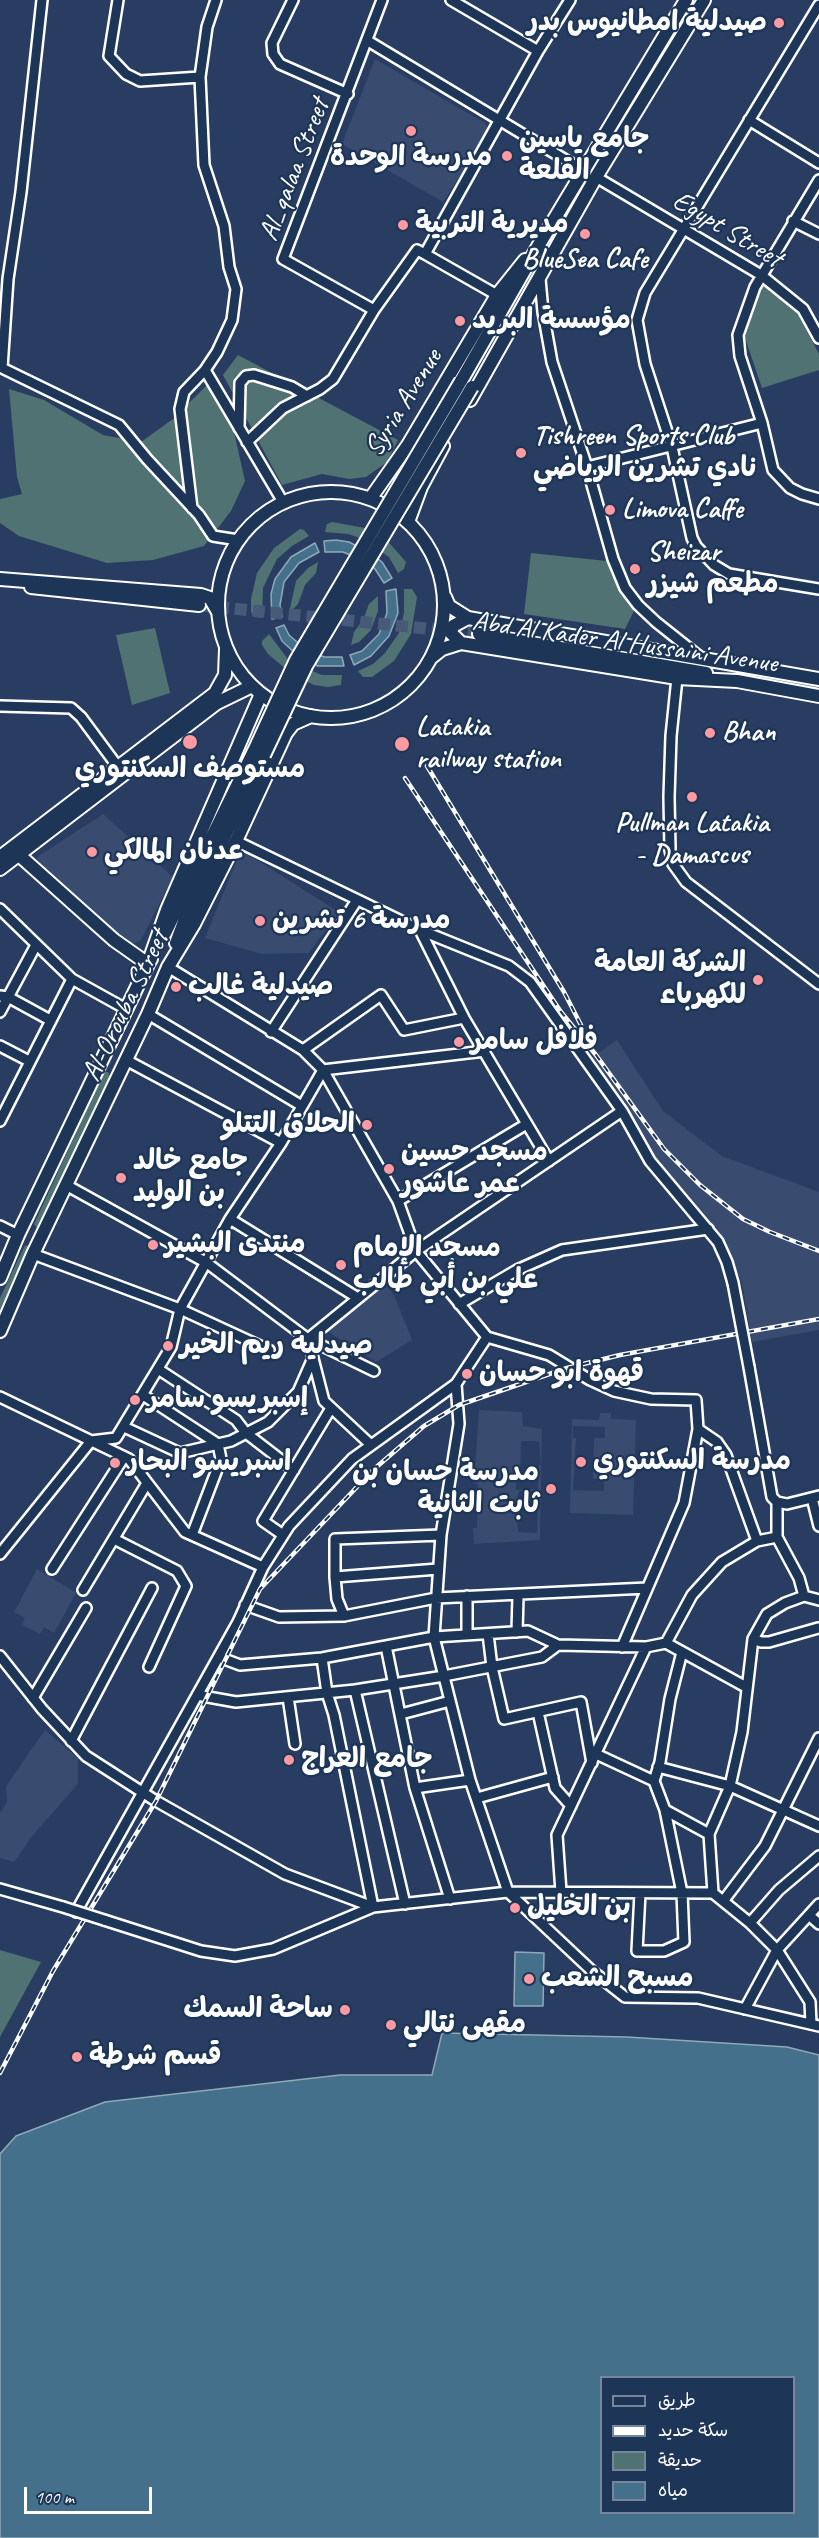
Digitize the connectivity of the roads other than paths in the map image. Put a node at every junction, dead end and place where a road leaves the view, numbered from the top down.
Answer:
1 (42, 0) edge
2 (118, 0) edge
3 (216, 0) edge
4 (293, 0) edge
5 (382, 0) edge
6 (451, 0) edge
7 (570, 0) edge
8 (686, 0) edge
9 (704, 0) edge
10 (819, 5) edge
11 (368, 41) junction
12 (538, 51) junction
13 (200, 77) junction
14 (348, 94) junction
15 (749, 120) junction
16 (500, 121) junction
17 (819, 162) edge
18 (584, 171) junction
19 (596, 177) junction
20 (819, 180) edge
21 (794, 221) junction
22 (682, 230) junction
23 (819, 234) edge
24 (540, 243) junction
25 (558, 246) junction
26 (425, 254) junction
27 (761, 275) junction
28 (540, 279) junction
29 (497, 295) junction
30 (374, 310) junction
31 (819, 338) edge
32 (205, 370) junction
33 (466, 384) junction
34 (308, 396) junction
35 (762, 423) junction
36 (239, 429) junction
37 (247, 442) junction
38 (672, 447) junction
39 (587, 467) junction
40 (370, 499) junction
41 (819, 499) edge
42 (283, 502) junction
43 (192, 508) junction
44 (408, 522) junction
45 (238, 540) junction
46 (0, 580) edge
47 (819, 589) edge
48 (443, 592) junction
49 (199, 605) tunnel mouth
50 (218, 613) junction
51 (468, 618) junction
52 (478, 634) tunnel mouth
53 (461, 643) junction
54 (226, 648) junction
55 (702, 658) junction
56 (429, 660) junction
57 (677, 678) junction
58 (819, 679) edge
59 (737, 681) junction
60 (257, 690) junction
61 (819, 696) edge
62 (0, 706) edge
63 (311, 716) junction
64 (259, 753) junction
65 (118, 767) junction
66 (236, 841) junction
67 (19, 855) junction
68 (0, 857) edge
69 (0, 869) edge
70 (357, 900) junction
71 (0, 909) edge
72 (420, 930) junction
73 (36, 945) junction
74 (148, 964) junction
75 (168, 967) junction
76 (72, 979) junction
77 (819, 984) edge
78 (4, 996) edge
79 (126, 1009) junction
80 (0, 1012) edge
81 (148, 1014) junction
82 (464, 1018) junction
83 (50, 1020) junction
84 (271, 1032) junction
85 (0, 1046) edge
86 (303, 1050) junction
87 (485, 1052) junction
88 (126, 1060) junction
89 (29, 1061) junction
90 (323, 1070) junction
91 (302, 1106) junction
92 (622, 1111) junction
93 (0, 1121) edge
94 (525, 1125) junction
95 (281, 1143) junction
96 (549, 1161) junction
97 (66, 1185) junction
98 (398, 1201) junction
99 (230, 1219) junction
100 (0, 1226) edge
101 (708, 1229) junction
102 (18, 1235) junction
103 (39, 1242) junction
104 (416, 1251) junction
105 (33, 1254) junction
106 (207, 1263) junction
107 (0, 1278) edge
108 (358, 1298) junction
109 (459, 1304) junction
110 (180, 1309) junction
111 (0, 1331) edge
112 (487, 1337) junction
113 (308, 1339) junction
114 (269, 1350) dead end
115 (313, 1358) junction
116 (158, 1369) junction
117 (374, 1371) dead end
118 (456, 1384) junction
119 (143, 1395) junction
120 (0, 1397) edge
121 (331, 1408) junction
122 (124, 1427) junction
123 (698, 1429) junction
124 (246, 1433) junction
125 (91, 1441) junction
126 (218, 1444) junction
127 (371, 1445) junction
128 (124, 1457) junction
129 (294, 1470) junction
130 (147, 1483) junction
131 (815, 1497) edge
132 (777, 1502) junction
133 (819, 1526) edge
134 (441, 1534) junction
135 (192, 1535) junction
136 (283, 1535) junction
137 (777, 1537) junction
138 (114, 1539) junction
139 (757, 1541) junction
140 (0, 1554) edge
141 (263, 1566) junction
142 (52, 1569) dead end
143 (438, 1569) junction
144 (334, 1576) junction
145 (152, 1588) dead end
146 (647, 1588) junction
147 (83, 1590) dead end
148 (467, 1596) junction
149 (518, 1596) junction
150 (804, 1596) junction
151 (436, 1598) junction
152 (819, 1600) edge
153 (245, 1605) junction
154 (86, 1608) dead end
155 (344, 1616) junction
156 (819, 1628) edge
157 (517, 1632) junction
158 (488, 1634) junction
159 (467, 1635) junction
160 (434, 1637) junction
161 (753, 1638) junction
162 (666, 1643) junction
163 (558, 1645) junction
164 (387, 1646) junction
165 (622, 1647) junction
166 (646, 1647) junction
167 (682, 1652) junction
168 (0, 1656) edge
169 (219, 1657) junction
170 (322, 1658) junction
171 (149, 1667) dead end
172 (492, 1667) junction
173 (444, 1676) junction
174 (394, 1684) junction
175 (746, 1687) junction
176 (355, 1689) junction
177 (327, 1693) junction
178 (197, 1695) junction
179 (288, 1697) junction
180 (33, 1698) junction
181 (450, 1701) junction
182 (538, 1712) junction
183 (401, 1714) junction
184 (819, 1738) edge
185 (71, 1740) junction
186 (295, 1744) dead end
187 (594, 1759) junction
188 (658, 1767) junction
189 (553, 1777) junction
190 (470, 1780) junction
191 (654, 1781) junction
192 (730, 1786) junction
193 (415, 1788) junction
194 (143, 1792) junction
195 (477, 1798) junction
196 (571, 1806) junction
197 (784, 1809) junction
198 (665, 1810) junction
199 (819, 1826) edge
200 (709, 1834) junction
201 (819, 1856) edge
202 (0, 1889) edge
203 (508, 1892) junction
204 (561, 1892) junction
205 (640, 1893) junction
206 (682, 1893) junction
207 (713, 1893) junction
208 (450, 1899) junction
209 (724, 1900) junction
210 (405, 1904) junction
211 (819, 1904) edge
212 (374, 1907) junction
213 (76, 1912) junction
214 (810, 1916) junction
215 (750, 1923) junction
216 (819, 1924) edge
217 (777, 1950) junction
218 (745, 2009) junction
219 (815, 2025) edge

1 - 43 street
2 - 13 street
3 - 13 street
4 - 14 street
5 - 11 street, Al_qalaa Street
6 - 12 street
7 - 12 street
8 - 18 main road
9 - 19 main road
10 - 15 street
11 - 14 street, Al_qalaa Street
11 - 16 street
12 - 16 street
13 - 32 street
14 - 30 street, Al_qalaa Street
15 - 17 street
15 - 22 street
16 - 18 street
16 - 26 street
18 - 24 main road
19 - 22 street, Egypt Street
19 - 25 main road
20 - 21 street
21 - 23 street
21 - 27 street
22 - 27 street, Egypt Street
22 - 38 street
24 - 29 main road, Syria Avenue
24 - 33 main road
25 - 28 main road
25 - 33 main road
26 - 29 street
26 - 30 street
27 - 31 street, Egypt Street
27 - 35 street
28 - 39 street
28 - 44 main road
29 - 40 main road, Syria Avenue
30 - 34 street
32 - 36 street
32 - 43 street
33 - 64 main road, bridge
34 - 36 street
34 - 37 street
35 - 38 street
35 - 41 street
36 - 37 street
37 - 42 street
38 - 39 street
38 - 47 street
39 - 55 street
40 - 42 main road
40 - 44 main road
42 - 45 main road
43 - 45 street
44 - 48 main road
45 - 50 main road
46 - 49 main road
46 - 50 main road
48 - 51 main road, Abd Al Kader Al Hussaini Avenue
48 - 56 main road
50 - 54 main road
51 - 53 main road
51 - 55 main road, Abd Al Kader Al Hussaini Avenue
52 - 59 main road
53 - 56 main road, Abd Al Kader Al Hussaini Avenue
53 - 57 main road, Abd Al Kader Al Hussaini Avenue
54 - 60 main road
54 - 65 main road
55 - 58 main road, Abd Al Kader Al Hussaini Avenue
56 - 63 main road
57 - 59 main road, Abd Al Kader Al Hussaini Avenue
57 - 77 street
59 - 61 main road, Abd Al Kader Al Hussaini Avenue
60 - 63 main road
60 - 67 main road
60 - 74 main road, Al-Orouba Street
62 - 65 street
63 - 66 main road, Al-Orouba Street
64 - 74 main road
64 - 75 main road
65 - 68 main road
66 - 70 street
66 - 75 main road, Al-Orouba Street
67 - 69 main road
67 - 74 main road
70 - 72 street
70 - 84 street
71 - 73 street
72 - 82 street
72 - 92 street
73 - 76 street
73 - 78 street
74 - 79 main road, Al-Orouba Street
75 - 81 main road, Al-Orouba Street
75 - 84 street
76 - 79 street
76 - 83 street
78 - 80 street
78 - 83 street
79 - 102 main road, Al-Orouba Street
81 - 88 main road, Al-Orouba Street
81 - 91 street
82 - 86 street
82 - 87 street
83 - 89 street
84 - 86 street
85 - 89 street
86 - 90 street
87 - 90 street
87 - 94 street
88 - 95 street
88 - 97 main road, Al-Orouba Street
89 - 93 street
90 - 91 street
90 - 98 street
91 - 95 street
92 - 96 street
92 - 101 street
94 - 96 street
94 - 98 street
95 - 99 street
96 - 104 street
97 - 103 main road, Al-Orouba Street
97 - 106 street
98 - 104 street
99 - 106 street
99 - 108 street
100 - 102 street
101 - 109 street
101 - 132 street, bridge
102 - 103 main road
102 - 107 main road, Al-Orouba Street
103 - 105 main road, Al-Orouba Street
104 - 108 street
104 - 109 street
105 - 110 street
105 - 111 main road, Al-Orouba Street
106 - 110 street
106 - 113 street
108 - 113 street
109 - 112 street
110 - 114 street
110 - 116 street
112 - 118 street
112 - 123 street
113 - 115 street
113 - 117 street
115 - 121 street
115 - 124 street
116 - 119 street
116 - 124 street
118 - 127 street
118 - 134 street
119 - 122 street
119 - 126 street
120 - 125 street
121 - 127 street
121 - 129 street
122 - 125 street
122 - 126 street
123 - 139 street
123 - 146 street
124 - 126 street
124 - 129 street
125 - 128 street
125 - 140 street
126 - 135 street
127 - 136 street
128 - 130 street
128 - 142 street
129 - 136 street
130 - 135 street
130 - 138 street
131 - 132 street
131 - 133 street
132 - 137 street
134 - 143 street
134 - 144 street
135 - 141 street
136 - 141 street
137 - 139 street
137 - 150 street
138 - 147 street
138 - 171 street
139 - 162 street
141 - 153 street
143 - 144 street
143 - 151 street
144 - 155 street
145 - 185 street
146 - 149 street
146 - 165 street
148 - 149 street
148 - 151 street
148 - 159 street
149 - 157 street
150 - 152 street
150 - 161 street
151 - 155 street
151 - 160 street
153 - 155 street
153 - 169 street
154 - 180 street
156 - 161 street
157 - 158 street
157 - 163 street
158 - 159 street
158 - 172 street
159 - 160 street
160 - 164 street
160 - 173 street
161 - 175 street
162 - 166 street
162 - 167 street
163 - 165 street
163 - 172 street
164 - 170 street
164 - 174 street
165 - 166 street
166 - 187 street
167 - 175 street
167 - 188 street
168 - 180 street
169 - 170 street
169 - 178 street
170 - 177 street
172 - 173 street
172 - 182 street
173 - 174 street
173 - 181 street
174 - 176 street
174 - 183 street
175 - 192 street
176 - 177 street
176 - 210 street
177 - 179 street
177 - 212 street
178 - 179 street
178 - 194 street
179 - 186 street
180 - 185 street
181 - 183 street
181 - 190 street
182 - 187 street
182 - 189 street
183 - 193 street
184 - 197 street
185 - 194 street
187 - 191 street
187 - 196 street
188 - 191 street
188 - 192 street
189 - 195 street
189 - 196 street
190 - 193 street
190 - 195 street
191 - 198 street
192 - 197 street
192 - 200 street
193 - 208 street
194 - 212 street
194 - 213 street
195 - 203 street
196 - 204 street
197 - 199 street
197 - 209 street
198 - 200 street
198 - 206 street
200 - 207 street
201 - 215 street
202 - 213 street, bridge
203 - 204 street
203 - 208 street
203 - 218 street
204 - 205 street
205 - 206 street
205 - 206 street
206 - 207 street
207 - 209 street
208 - 210 street
209 - 215 street
210 - 212 street
211 - 214 street
212 - 213 street, bridge
214 - 216 street
214 - 217 street
215 - 217 street
217 - 218 street
217 - 219 street
218 - 219 street

